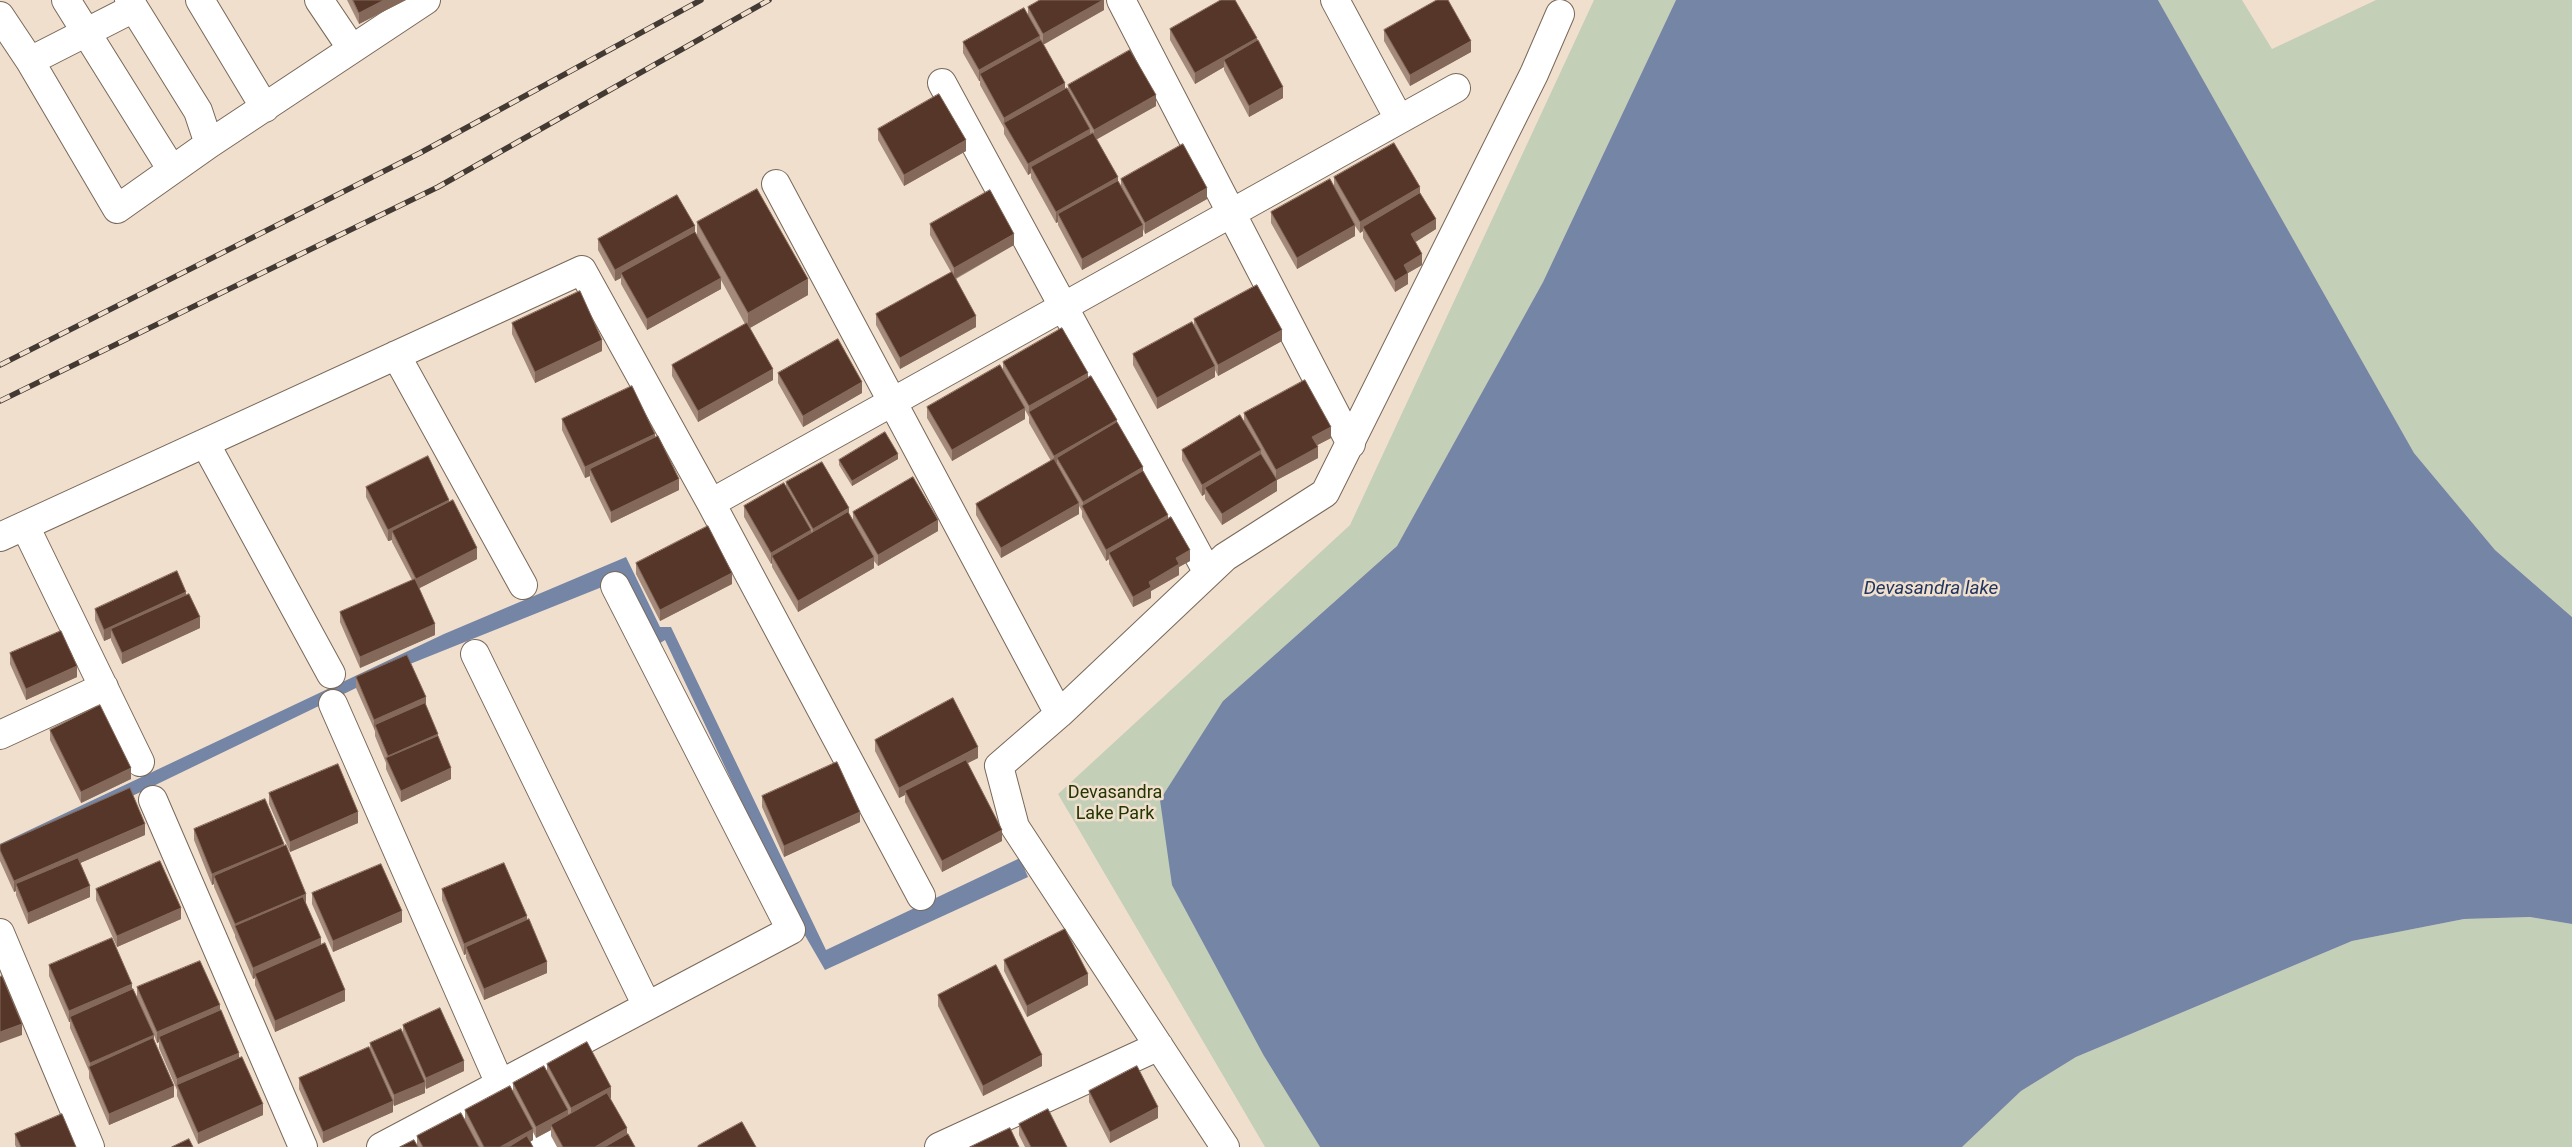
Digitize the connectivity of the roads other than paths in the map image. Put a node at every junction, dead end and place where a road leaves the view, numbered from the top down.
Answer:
1 (66, 0) edge
2 (200, 0) edge
3 (319, 0) edge
4 (426, 0) edge
5 (1121, 0) edge
6 (1335, 0) edge
7 (131, 4) edge
8 (1560, 14) dead end
9 (0, 16) edge
10 (86, 32) junction
11 (352, 49) junction
12 (30, 61) junction
13 (942, 83) dead end
14 (1456, 88) dead end
15 (265, 108) junction
16 (1400, 119) junction
17 (209, 144) junction
18 (172, 170) junction
19 (776, 184) dead end
20 (1232, 213) junction
21 (1063, 307) junction
22 (396, 355) junction
23 (893, 402) junction
24 (205, 443) junction
25 (1351, 444) junction
26 (711, 503) junction
27 (25, 526) junction
28 (0, 537) edge
29 (1208, 573) junction
30 (523, 585) dead end
31 (615, 586) dead end
32 (475, 654) dead end
33 (331, 674) dead end
34 (104, 687) junction
35 (333, 704) dead end
36 (1059, 714) junction
37 (0, 735) edge
38 (140, 762) dead end
39 (153, 800) dead end
40 (921, 896) dead end
41 (0, 933) edge
42 (647, 1006) junction
43 (1159, 1046) junction
44 (500, 1084) junction
45 (90, 1147) edge
46 (303, 1147) edge
47 (381, 1147) edge
48 (941, 1147) edge
49 (1225, 1147) edge

1 - 10 street
2 - 15 street
3 - 11 street
4 - 11 street
5 - 20 street
6 - 16 street
7 - 10 street
7 - 17 street
8 - 25 street
9 - 12 street
10 - 12 street
10 - 18 street
11 - 15 street
12 - 18 street
13 - 21 street
14 - 16 street
15 - 17 street
16 - 20 street
17 - 18 street
19 - 23 street
20 - 21 street
20 - 25 street
21 - 23 street
21 - 29 street
22 - 24 street
22 - 26 street
22 - 30 street
23 - 26 street
23 - 36 street
24 - 27 street
24 - 33 street
25 - 29 street
26 - 40 street
27 - 28 street
27 - 34 street
29 - 36 street
31 - 42 street
32 - 42 street
34 - 37 street
34 - 38 street
35 - 44 street
36 - 43 street
39 - 46 street
41 - 45 street
42 - 44 street
43 - 48 street
43 - 49 street
44 - 47 street

